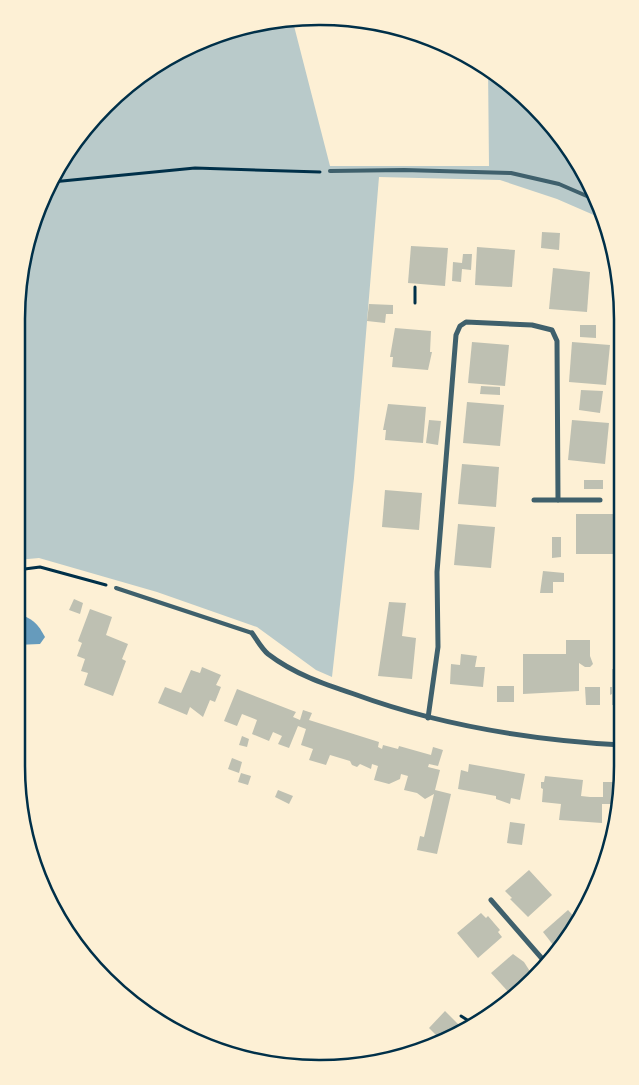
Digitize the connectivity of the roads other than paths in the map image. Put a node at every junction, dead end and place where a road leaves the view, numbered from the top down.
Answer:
1 (330, 171) road end
2 (587, 196) edge
3 (534, 500) dead end
4 (558, 500) junction
5 (600, 500) dead end
6 (116, 588) road end
7 (252, 633) joint
8 (428, 718) junction
9 (614, 745) edge
10 (491, 900) dead end
11 (542, 959) edge

1 - 2 lane
3 - 4 street
4 - 5 street
4 - 8 street
6 - 7 lane
7 - 8 street
8 - 9 street
10 - 11 street

